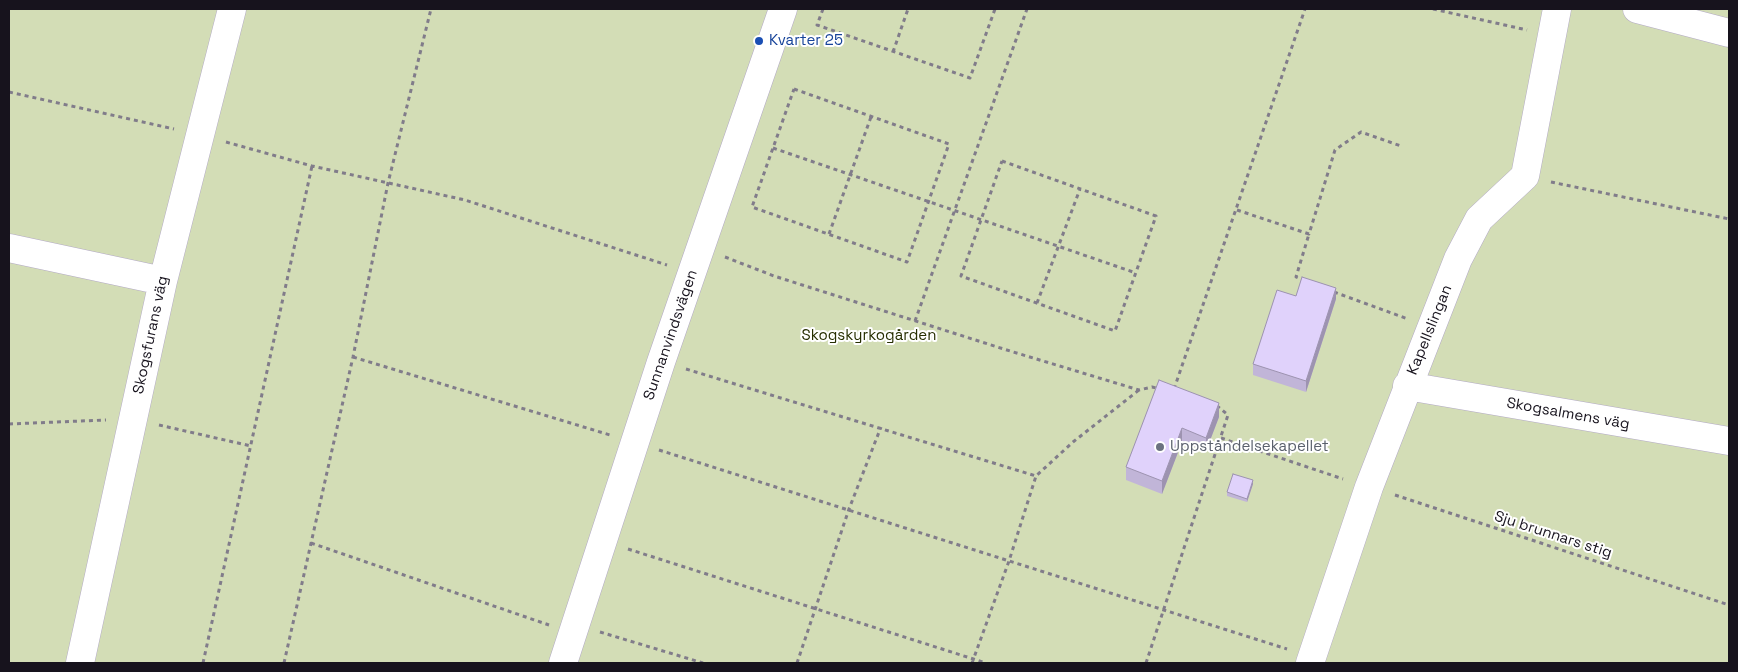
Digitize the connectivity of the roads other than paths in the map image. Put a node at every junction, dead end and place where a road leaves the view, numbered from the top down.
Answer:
1 (232, 9) edge
2 (783, 9) edge
3 (1558, 9) edge
4 (1637, 9) edge
5 (1729, 33) edge
6 (9, 248) edge
7 (163, 282) junction
8 (1407, 386) junction
9 (1729, 441) edge
10 (1311, 660) edge
11 (80, 663) edge
12 (563, 663) edge

1 - 7 street, Skogsfurans väg
2 - 12 street, Sunnanvindsvägen
3 - 8 street, Kapellslingan
4 - 5 street
6 - 7 street
7 - 11 street, Skogsfurans väg
8 - 9 street, Skogsalmens väg
8 - 10 street, Kapellslingan

